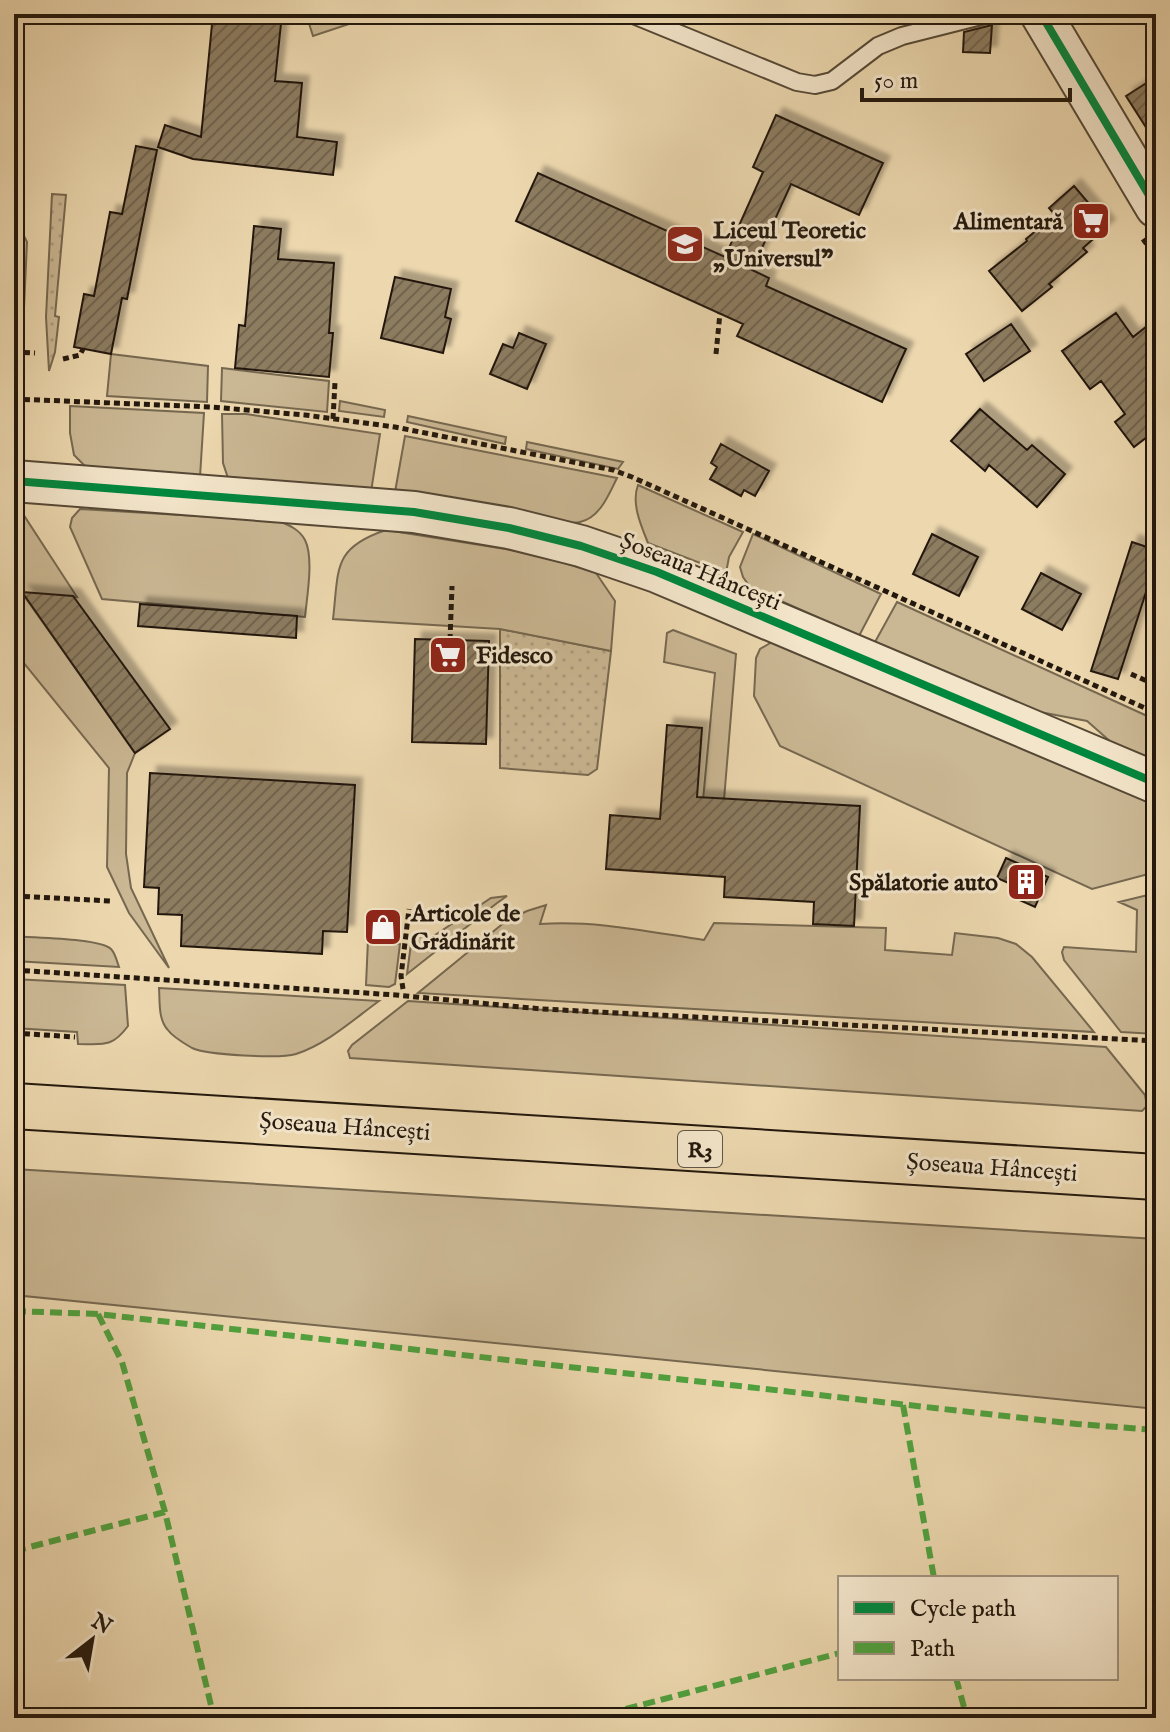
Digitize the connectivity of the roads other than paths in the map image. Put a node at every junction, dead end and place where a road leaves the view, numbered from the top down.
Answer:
1 (631, 14) edge
2 (989, 14) edge
3 (1041, 14) edge
4 (1156, 207) edge
5 (14, 481) edge
6 (1156, 783) edge
7 (14, 1106) edge
8 (1156, 1177) edge

1 - 2 lane
3 - 4 street
5 - 6 street, Șoseaua Hâncești
7 - 8 highway, Șoseaua Hâncești / R3

